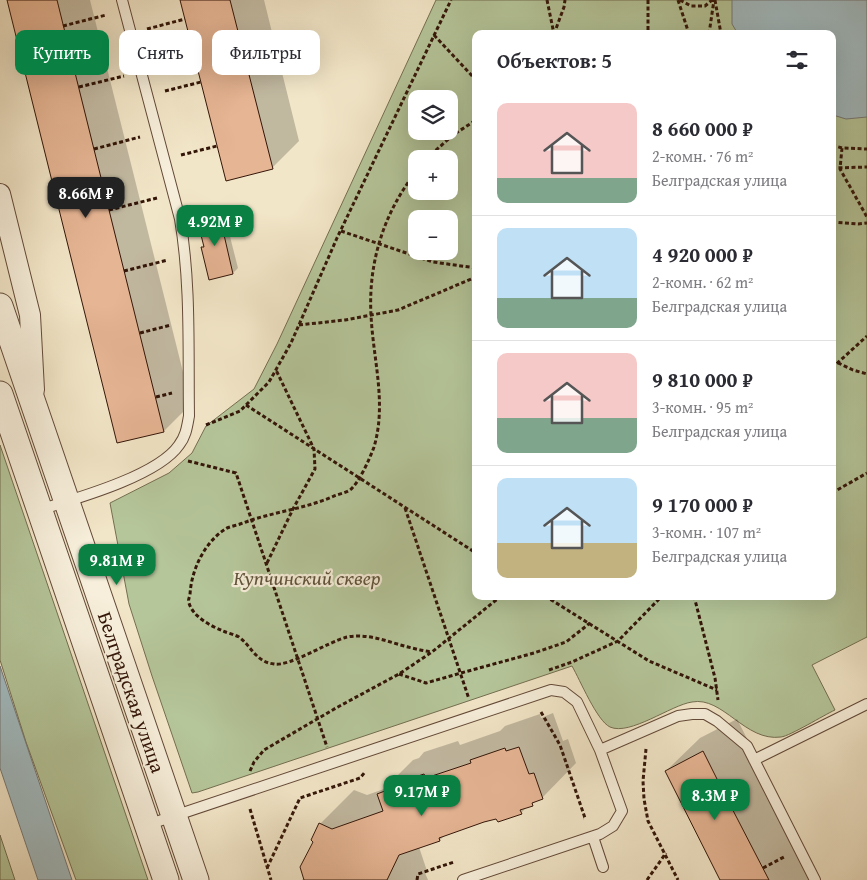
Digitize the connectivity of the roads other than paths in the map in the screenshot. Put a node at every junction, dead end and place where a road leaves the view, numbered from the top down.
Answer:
1 (124, 5) edge
2 (0, 194) edge
3 (0, 306) edge
4 (0, 394) edge
5 (34, 407) junction
6 (67, 501) junction
7 (39, 510) junction
8 (867, 704) edge
9 (600, 750) junction
10 (754, 760) junction
11 (174, 816) junction
12 (147, 825) junction
13 (593, 837) junction
14 (603, 867) dead end
15 (166, 880) edge
16 (196, 880) edge
17 (463, 880) edge
18 (815, 880) edge

1 - 6 lane
2 - 5 street
3 - 5 street, Белградская улица
4 - 7 street, Белградская улица
5 - 6 street, Белградская улица
6 - 7 lane
6 - 11 street, Белградская улица
7 - 12 street, Белградская улица
8 - 10 lane
9 - 10 lane
9 - 11 lane
9 - 13 lane
10 - 18 lane
11 - 12 lane
11 - 16 street, Белградская улица
12 - 15 street, Белградская улица
13 - 14 lane
13 - 17 lane

